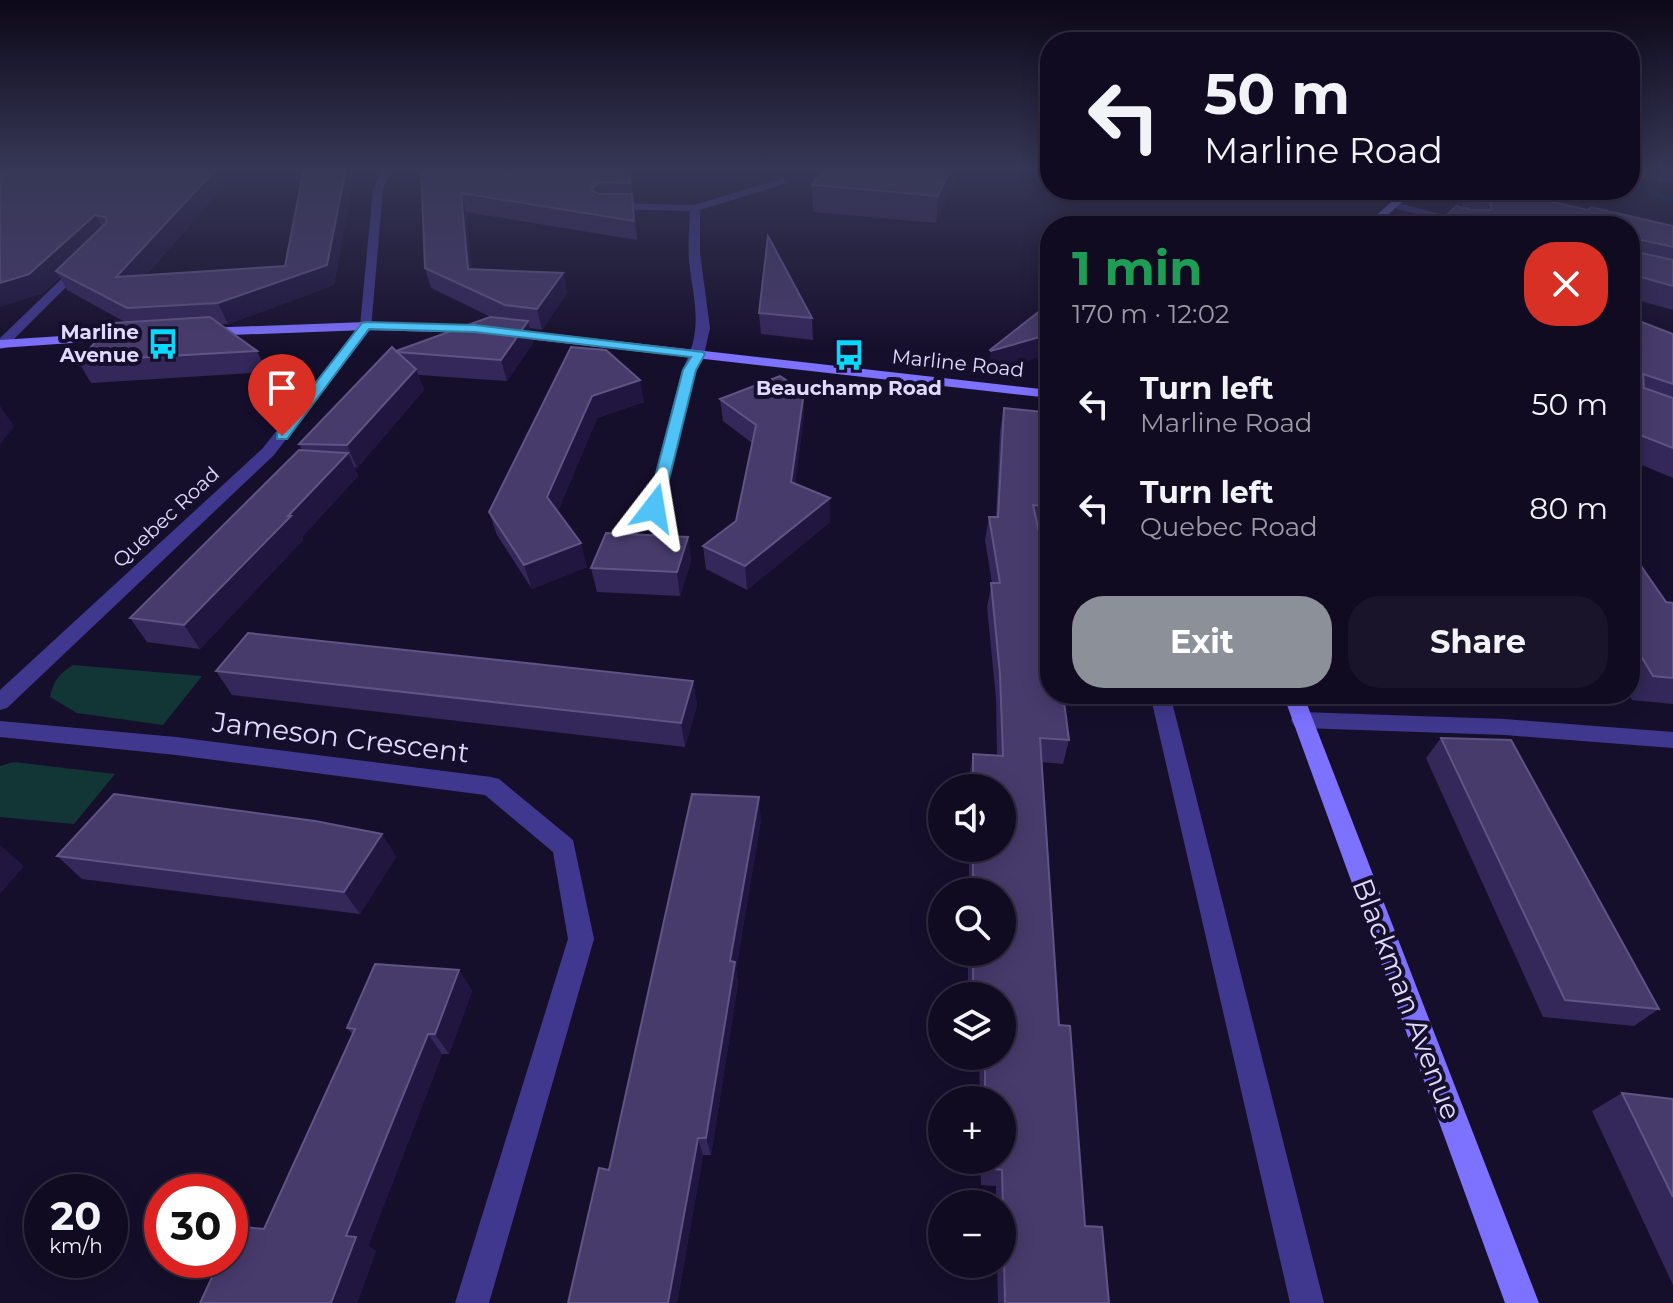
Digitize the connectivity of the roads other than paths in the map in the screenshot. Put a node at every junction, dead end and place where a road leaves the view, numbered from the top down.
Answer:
1 (375, 229) edge
2 (695, 229) edge
3 (98, 250) edge
4 (366, 326) junction
5 (194, 332) edge
6 (146, 335) edge
7 (0, 345) edge
8 (699, 354) junction
9 (1040, 393) edge
10 (654, 508) dead end
11 (0, 702) edge
12 (1162, 704) edge
13 (1297, 707) edge
14 (0, 729) edge
15 (1673, 740) edge
16 (472, 1303) edge
17 (1307, 1303) edge
18 (1522, 1303) edge

1 - 4 street
2 - 8 street
3 - 7 street
4 - 5 street, Marline Road
4 - 8 street, Marline Road
4 - 11 street, Quebec Road
6 - 7 street
8 - 9 street, Marline Road
8 - 10 street
12 - 17 street
13 - 15 street
13 - 18 street, Blackman Avenue
14 - 16 street, Jameson Crescent

